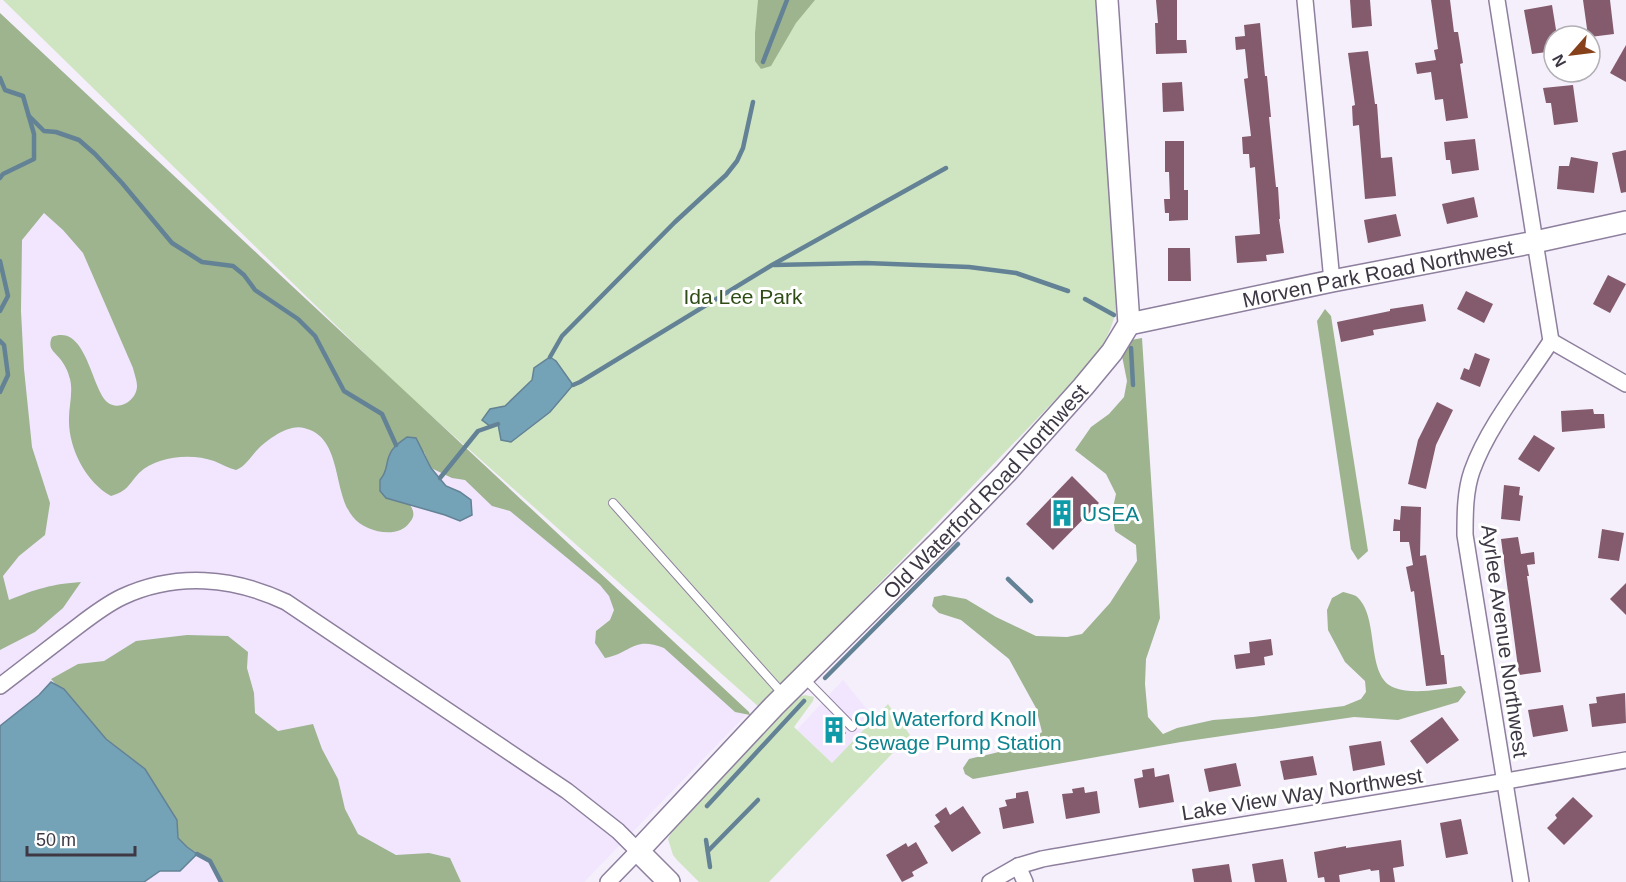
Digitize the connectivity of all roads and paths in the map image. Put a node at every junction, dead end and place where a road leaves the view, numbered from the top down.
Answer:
1 (1107, 0) edge
2 (1305, 0) edge
3 (1497, 0) edge
4 (1626, 222) edge
5 (1534, 242) junction
6 (1332, 281) junction
7 (1129, 324) junction
8 (1551, 341) junction
9 (1626, 384) edge
10 (613, 502) dead end
11 (803, 676) junction
12 (0, 686) edge
13 (784, 696) junction
14 (852, 727) dead end
15 (1626, 760) edge
16 (1505, 782) junction
17 (638, 851) junction
18 (1018, 866) junction
19 (608, 882) edge
20 (669, 882) edge
21 (990, 882) edge
22 (1025, 882) edge
23 (1521, 882) edge

1 - 7 street
2 - 6 street
3 - 5 street
4 - 5 street, Morven Park Road Northwest
5 - 6 street, Morven Park Road Northwest
5 - 8 street
6 - 7 street, Morven Park Road Northwest
7 - 11 street, Old Waterford Road Northwest
8 - 9 street
8 - 16 street, Ayrlee Avenue Northwest
10 - 13 lane
11 - 13 street, Old Waterford Road Northwest
11 - 14 lane
12 - 17 street
13 - 17 street, Old Waterford Road Northwest
15 - 16 street, Lake View Way Northwest
16 - 18 street, Lake View Way Northwest
16 - 23 street, Ayrlee Avenue Northwest
17 - 19 street, Old Waterford Road Northwest
17 - 20 street
18 - 21 street, Lake View Way Northwest
18 - 22 street

